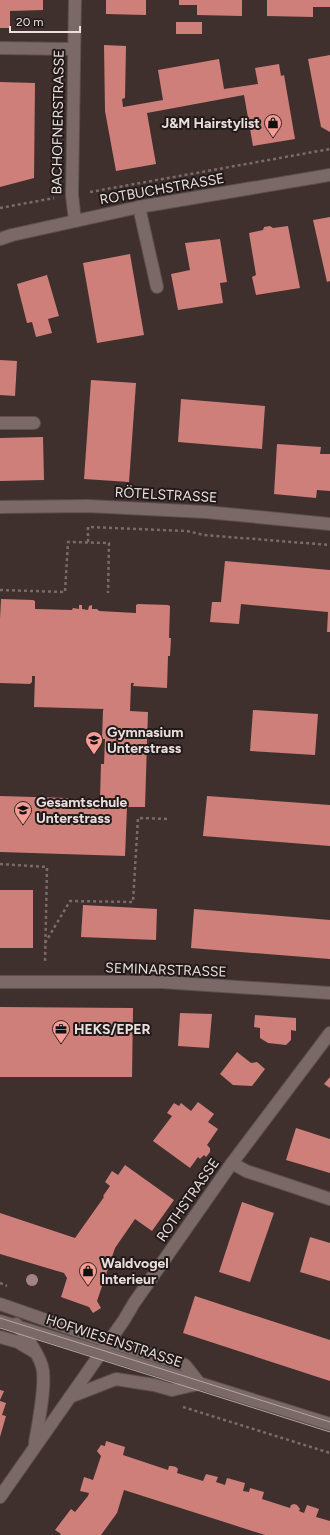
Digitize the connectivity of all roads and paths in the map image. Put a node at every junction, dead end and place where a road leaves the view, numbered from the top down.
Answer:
1 (75, 0) edge
2 (0, 48) edge
3 (74, 49) junction
4 (330, 149) edge
5 (330, 175) edge
6 (72, 195) junction
7 (139, 207) junction
8 (0, 208) edge
9 (75, 221) junction
10 (0, 239) edge
11 (157, 288) dead end
12 (0, 423) edge
13 (34, 423) dead end
14 (0, 507) edge
15 (330, 524) edge
16 (88, 542) junction
17 (330, 545) edge
18 (0, 590) edge
19 (108, 593) dead end
20 (168, 819) dead end
21 (0, 864) edge
22 (45, 944) junction
23 (45, 964) dead end
24 (0, 982) edge
25 (330, 993) edge
26 (330, 1033) edge
27 (232, 1163) junction
28 (330, 1199) edge
29 (0, 1305) edge
30 (45, 1320) junction
31 (0, 1321) edge
32 (18, 1326) junction
33 (0, 1329) edge
34 (0, 1337) edge
35 (109, 1342) junction
36 (36, 1352) junction
37 (101, 1353) junction
38 (200, 1384) junction
39 (70, 1397) junction
40 (177, 1405) dead end
41 (330, 1424) edge
42 (35, 1446) junction
43 (330, 1453) edge
44 (0, 1497) edge

1 - 3 street, BACHOFNERSTRASSE
2 - 3 street
3 - 6 street, BACHOFNERSTRASSE
4 - 6 path
5 - 7 street, ROTBUCHSTRASSE
6 - 8 path
6 - 9 street, BACHOFNERSTRASSE
7 - 9 street, ROTBUCHSTRASSE
7 - 11 street
9 - 10 street, ROTBUCHSTRASSE
12 - 13 street
14 - 15 street, RÖTELSTRASSE
16 - 17 path
16 - 18 path
16 - 19 path
20 - 22 path
21 - 22 path
22 - 23 path
24 - 25 street, SEMINARSTRASSE
26 - 27 street, ROTHSTRASSE
27 - 28 street
27 - 35 street, ROTHSTRASSE
29 - 30 street, HOFWIESENSTRASSE
29 - 32 street, HOFWIESENSTRASSE
30 - 32 street, HOFWIESENSTRASSE
30 - 35 street, HOFWIESENSTRASSE
31 - 32 street, HOFWIESENSTRASSE
32 - 33 street, HOFWIESENSTRASSE
32 - 36 street, HOFWIESENSTRASSE
32 - 37 street, HOFWIESENSTRASSE
34 - 36 street
35 - 37 street, ROTHSTRASSE
35 - 38 street, HOFWIESENSTRASSE
36 - 42 street, ROTHSTRASSE
37 - 38 street, HOFWIESENSTRASSE
37 - 39 street, ROTHSTRASSE
38 - 39 street, HOFWIESENSTRASSE
38 - 41 street, HOFWIESENSTRASSE
39 - 42 street, ROTHSTRASSE
40 - 43 path
42 - 44 street, ROTHSTRASSE

